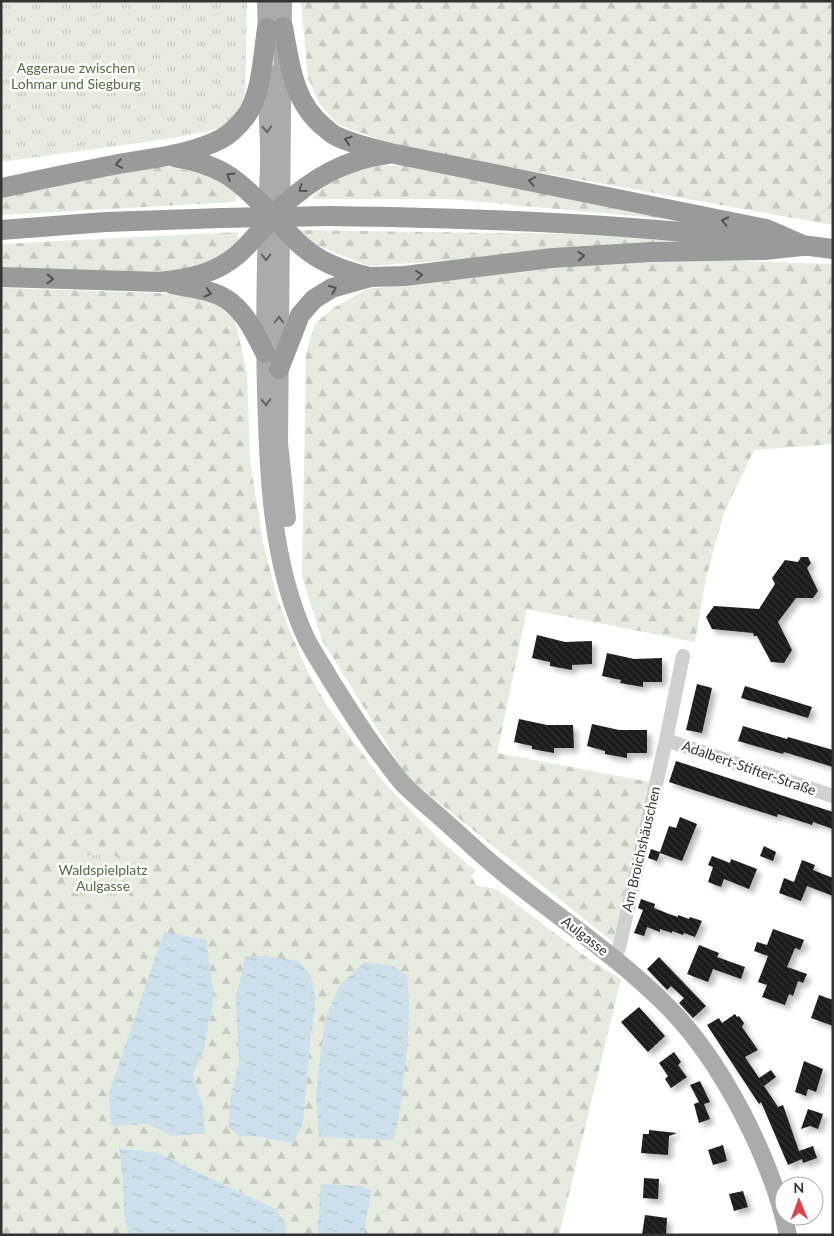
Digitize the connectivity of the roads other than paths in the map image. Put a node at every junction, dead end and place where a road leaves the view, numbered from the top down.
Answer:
1 (266, 1) edge
2 (283, 1) edge
3 (275, 27) junction
4 (395, 154) junction
5 (167, 156) junction
6 (1, 188) edge
7 (273, 216) junction
8 (1, 230) edge
9 (805, 246) junction
10 (833, 249) edge
11 (1, 277) edge
12 (370, 277) junction
13 (160, 282) junction
14 (265, 353) junction
15 (279, 369) junction
16 (682, 656) dead end
17 (328, 675) junction
18 (666, 740) junction
19 (833, 796) edge
20 (614, 958) junction
21 (788, 1235) edge

1 - 3 main road
2 - 3 main road
4 -> 3 highway
3 - 5 highway
3 - 7 main road
4 -> 7 highway
9 -> 4 highway
5 -> 6 highway
7 -> 5 highway
7 - 12 highway
7 - 13 highway
7 -> 14 main road
15 -> 7 main road
8 - 9 highway, bridge
9 - 10 highway
12 -> 9 highway
11 -> 13 highway
15 -> 12 highway
13 -> 14 highway
14 -> 17 main road
15 - 17 main road
16 - 18 street, Am Broichshäuschen
17 - 20 main road, Aulgasse
18 - 19 street, Adalbert-Stifter-Straße
18 - 20 street, Am Broichshäuschen
20 - 21 main road, Aulgasse

